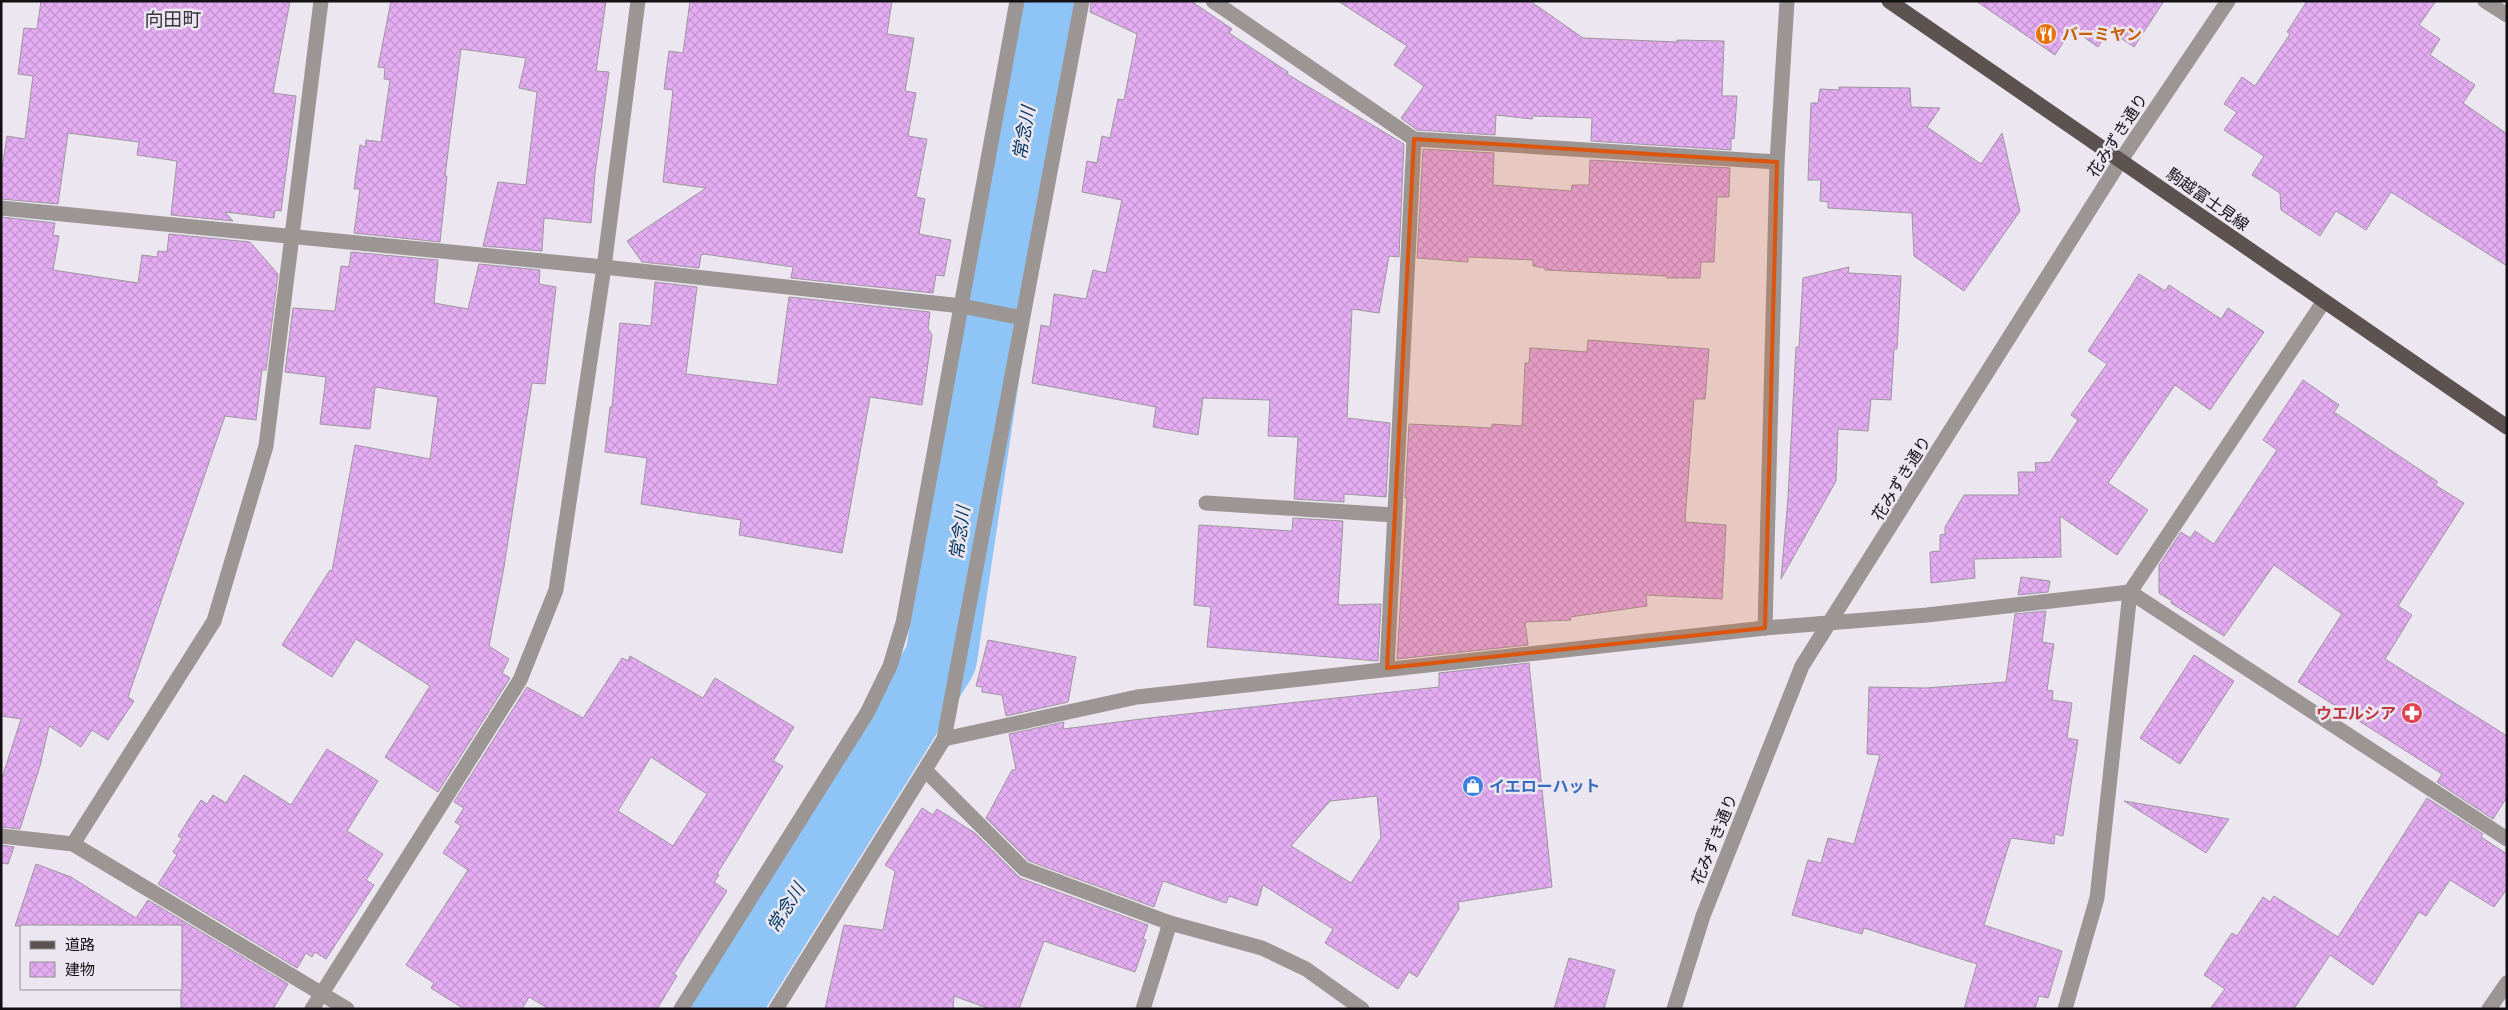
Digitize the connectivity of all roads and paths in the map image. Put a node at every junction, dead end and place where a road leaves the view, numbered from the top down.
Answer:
1 (321, 1) edge
2 (638, 1) edge
3 (1017, 1) edge
4 (1082, 1) edge
5 (1212, 1) edge
6 (1787, 1) edge
7 (1889, 1) edge
8 (2228, 1) edge
9 (2486, 1) edge
10 (2507, 16) edge
11 (1414, 139) junction
12 (2121, 160) junction
13 (1777, 162) junction
14 (1, 208) edge
15 (290, 236) junction
16 (604, 267) junction
17 (2324, 301) junction
18 (962, 306) junction
19 (1022, 318) junction
20 (2507, 427) edge
21 (1206, 503) dead end
22 (1394, 515) junction
23 (2130, 592) junction
24 (1830, 624) junction
25 (1765, 628) junction
26 (1387, 668) junction
27 (944, 739) junction
28 (926, 771) junction
29 (1, 836) edge
30 (2507, 839) edge
31 (73, 844) junction
32 (1170, 924) junction
33 (2507, 983) edge
34 (322, 993) junction
35 (312, 1009) edge
36 (347, 1009) edge
37 (681, 1009) edge
38 (776, 1009) edge
39 (1143, 1009) edge
40 (1362, 1009) edge
41 (1674, 1009) edge
42 (2065, 1009) edge
43 (2489, 1009) edge

1 - 15 street
2 - 16 street
3 - 18 street
4 - 19 street
5 - 11 street
6 - 13 street
7 - 12 main road, 駒越富士見線
8 - 12 street, 花みずき通り
9 - 10 street
11 - 13 street
11 - 22 street
12 - 17 main road, 駒越富士見線
12 - 24 street, 花みずき通り
13 - 25 street
14 - 15 street
15 - 16 street
15 - 31 street
16 - 18 street
16 - 34 street
17 - 20 main road, 駒越富士見線
17 - 23 street
18 - 19 street
18 - 37 street
19 - 27 street
21 - 22 street
22 - 26 street
23 - 24 street
23 - 30 street
23 - 42 street
24 - 25 street
24 - 41 street, 花みずき通り
25 - 26 street
26 - 27 street
27 - 28 street
28 - 32 street
28 - 38 street
29 - 31 street
31 - 34 street
32 - 39 street
32 - 40 street
33 - 43 street
34 - 35 street
34 - 36 street

